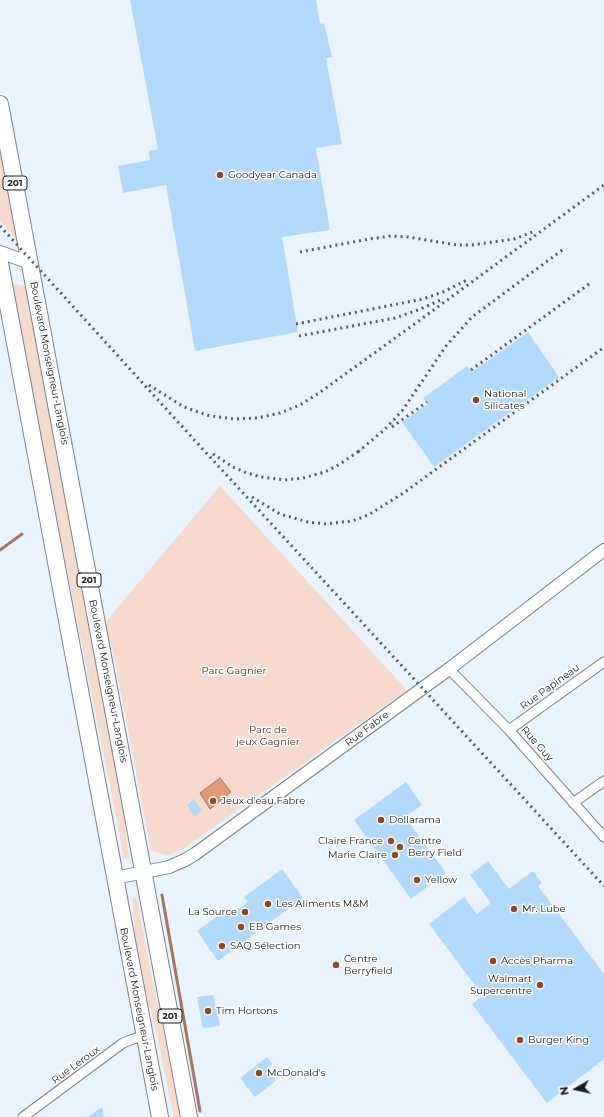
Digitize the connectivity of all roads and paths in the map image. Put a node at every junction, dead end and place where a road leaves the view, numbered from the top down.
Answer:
1 (0, 104) edge
2 (0, 252) edge
3 (0, 263) edge
4 (30, 263) junction
5 (604, 550) edge
6 (604, 662) edge
7 (449, 669) junction
8 (509, 730) junction
9 (604, 781) edge
10 (573, 803) junction
11 (604, 838) edge
12 (144, 872) junction
13 (115, 878) junction
14 (144, 1036) junction
15 (23, 1117) edge
16 (160, 1117) edge
17 (189, 1117) edge

1 - 4 highway, Boulevard Monseigneur-Langlois / 201
2 - 4 street
3 - 13 highway, Boulevard Monseigneur-Langlois
4 - 12 highway, Boulevard Monseigneur-Langlois / 201
5 - 7 street, Rue Fabre
6 - 8 street, Rue Papineau
7 - 8 street, Rue Guy
7 - 12 street, Rue Fabre
8 - 10 street, Rue Guy
9 - 10 street
10 - 11 street, Rue Guy
12 - 13 street, Rue Fabre
12 - 17 highway, Boulevard Monseigneur-Langlois / 201
13 - 14 highway, Boulevard Monseigneur-Langlois
14 - 15 street, Rue Leroux
14 - 16 highway, Boulevard Monseigneur-Langlois

